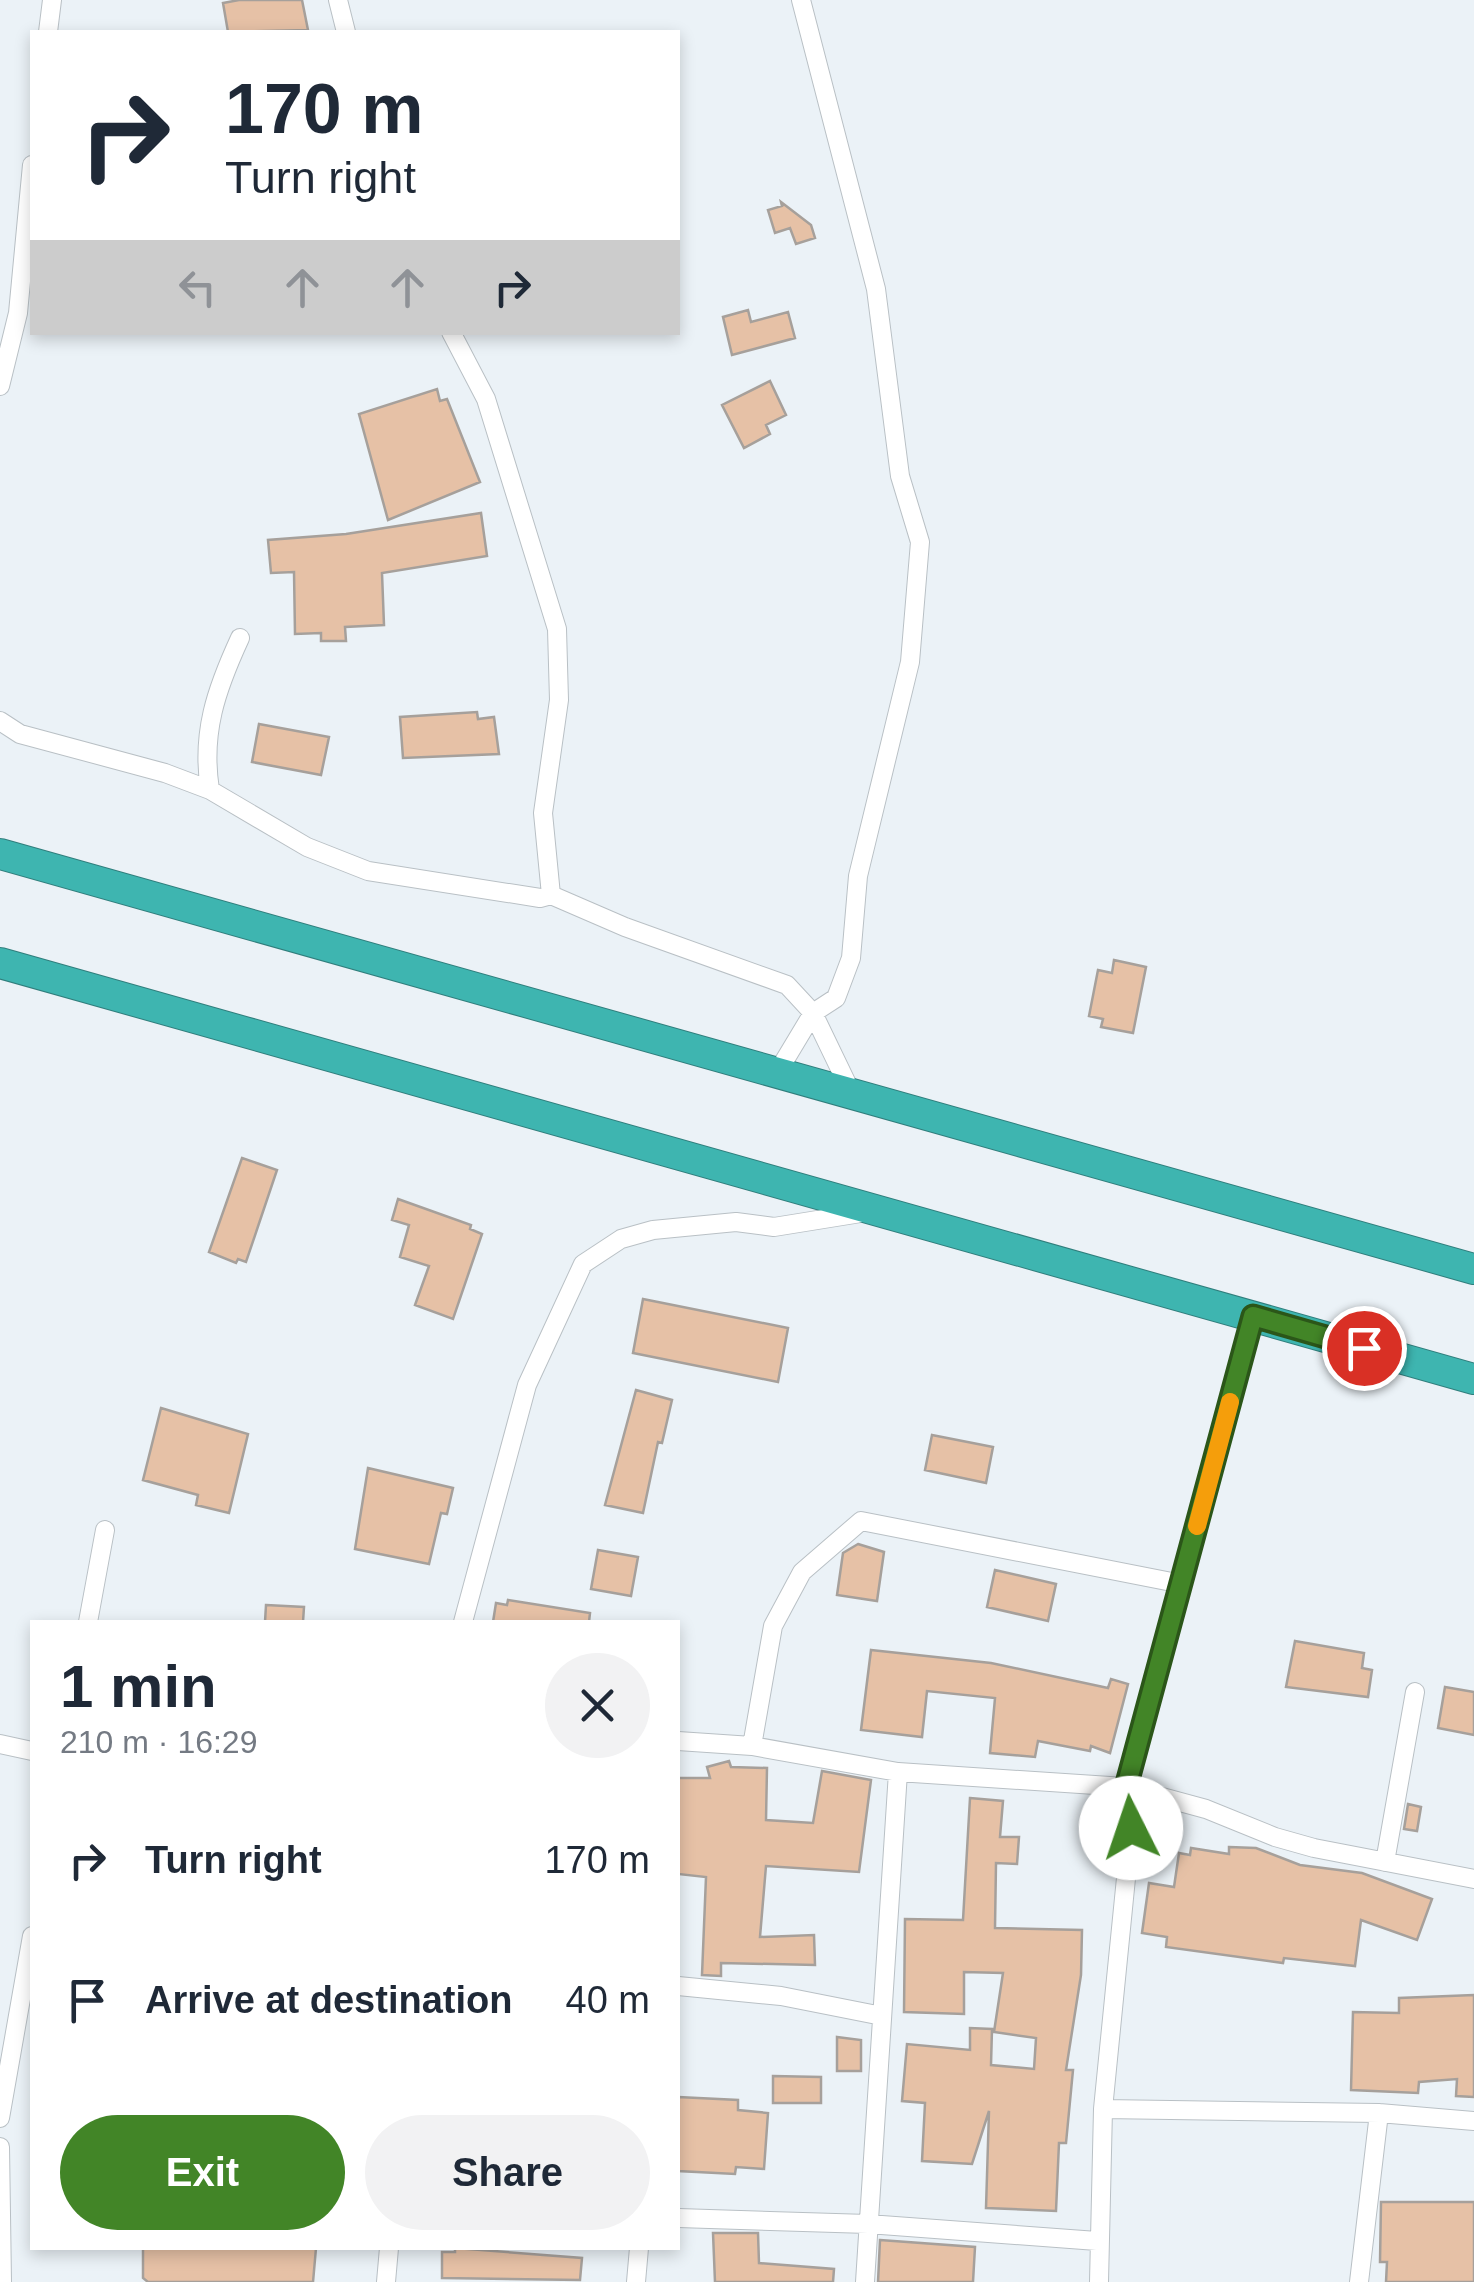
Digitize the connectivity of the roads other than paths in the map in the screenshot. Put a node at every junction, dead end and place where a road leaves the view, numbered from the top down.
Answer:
1 (52, 0) edge
2 (338, 0) edge
3 (801, 0) edge
4 (48, 30) edge
5 (346, 30) edge
6 (30, 187) edge
7 (453, 335) edge
8 (0, 386) edge
9 (240, 638) dead end
10 (0, 721) edge
11 (210, 790) junction
12 (0, 854) edge
13 (551, 894) junction
14 (0, 963) edge
15 (813, 1013) junction
16 (777, 1073) junction
17 (852, 1094) junction
18 (876, 1210) junction
19 (1474, 1269) edge
20 (1253, 1316) junction
21 (1474, 1379) edge
22 (105, 1530) dead end
23 (1182, 1584) junction
24 (88, 1620) edge
25 (464, 1620) edge
26 (1414, 1692) dead end
27 (680, 1741) edge
28 (0, 1744) edge
29 (752, 1746) junction
30 (30, 1751) edge
31 (898, 1772) junction
32 (1126, 1787) junction
33 (1385, 1862) junction
34 (1474, 1879) edge
35 (30, 1947) edge
36 (680, 1986) edge
37 (882, 2016) junction
38 (1103, 2110) junction
39 (1378, 2113) junction
40 (0, 2118) edge
41 (1474, 2121) edge
42 (0, 2148) edge
43 (680, 2218) edge
44 (868, 2224) junction
45 (1097, 2241) junction
46 (389, 2250) edge
47 (638, 2250) edge
48 (2, 2282) edge
49 (386, 2282) edge
50 (636, 2282) edge
51 (865, 2282) edge
52 (1099, 2282) edge
53 (1359, 2282) edge

1 - 4 street
2 - 5 street
3 - 15 street
6 - 8 street
7 - 13 street
9 - 11 street
10 - 11 street
11 - 13 street
12 - 16 highway
13 - 15 street
14 - 18 highway
15 - 16 street
15 - 17 street
16 - 17 highway
17 - 19 highway
18 - 20 highway
18 - 25 street
20 - 21 highway
20 - 23 street
22 - 24 street
23 - 29 street
23 - 32 street
26 - 33 street
27 - 29 street
28 - 30 street
29 - 31 street
31 - 32 street
31 - 37 street
32 - 33 street
32 - 38 street
33 - 34 street
35 - 40 street
36 - 37 street
37 - 44 street
38 - 39 street
38 - 45 street
39 - 41 street
39 - 53 street
42 - 48 street
43 - 44 street
44 - 45 street
44 - 51 street
45 - 52 street
46 - 49 street
47 - 50 street

